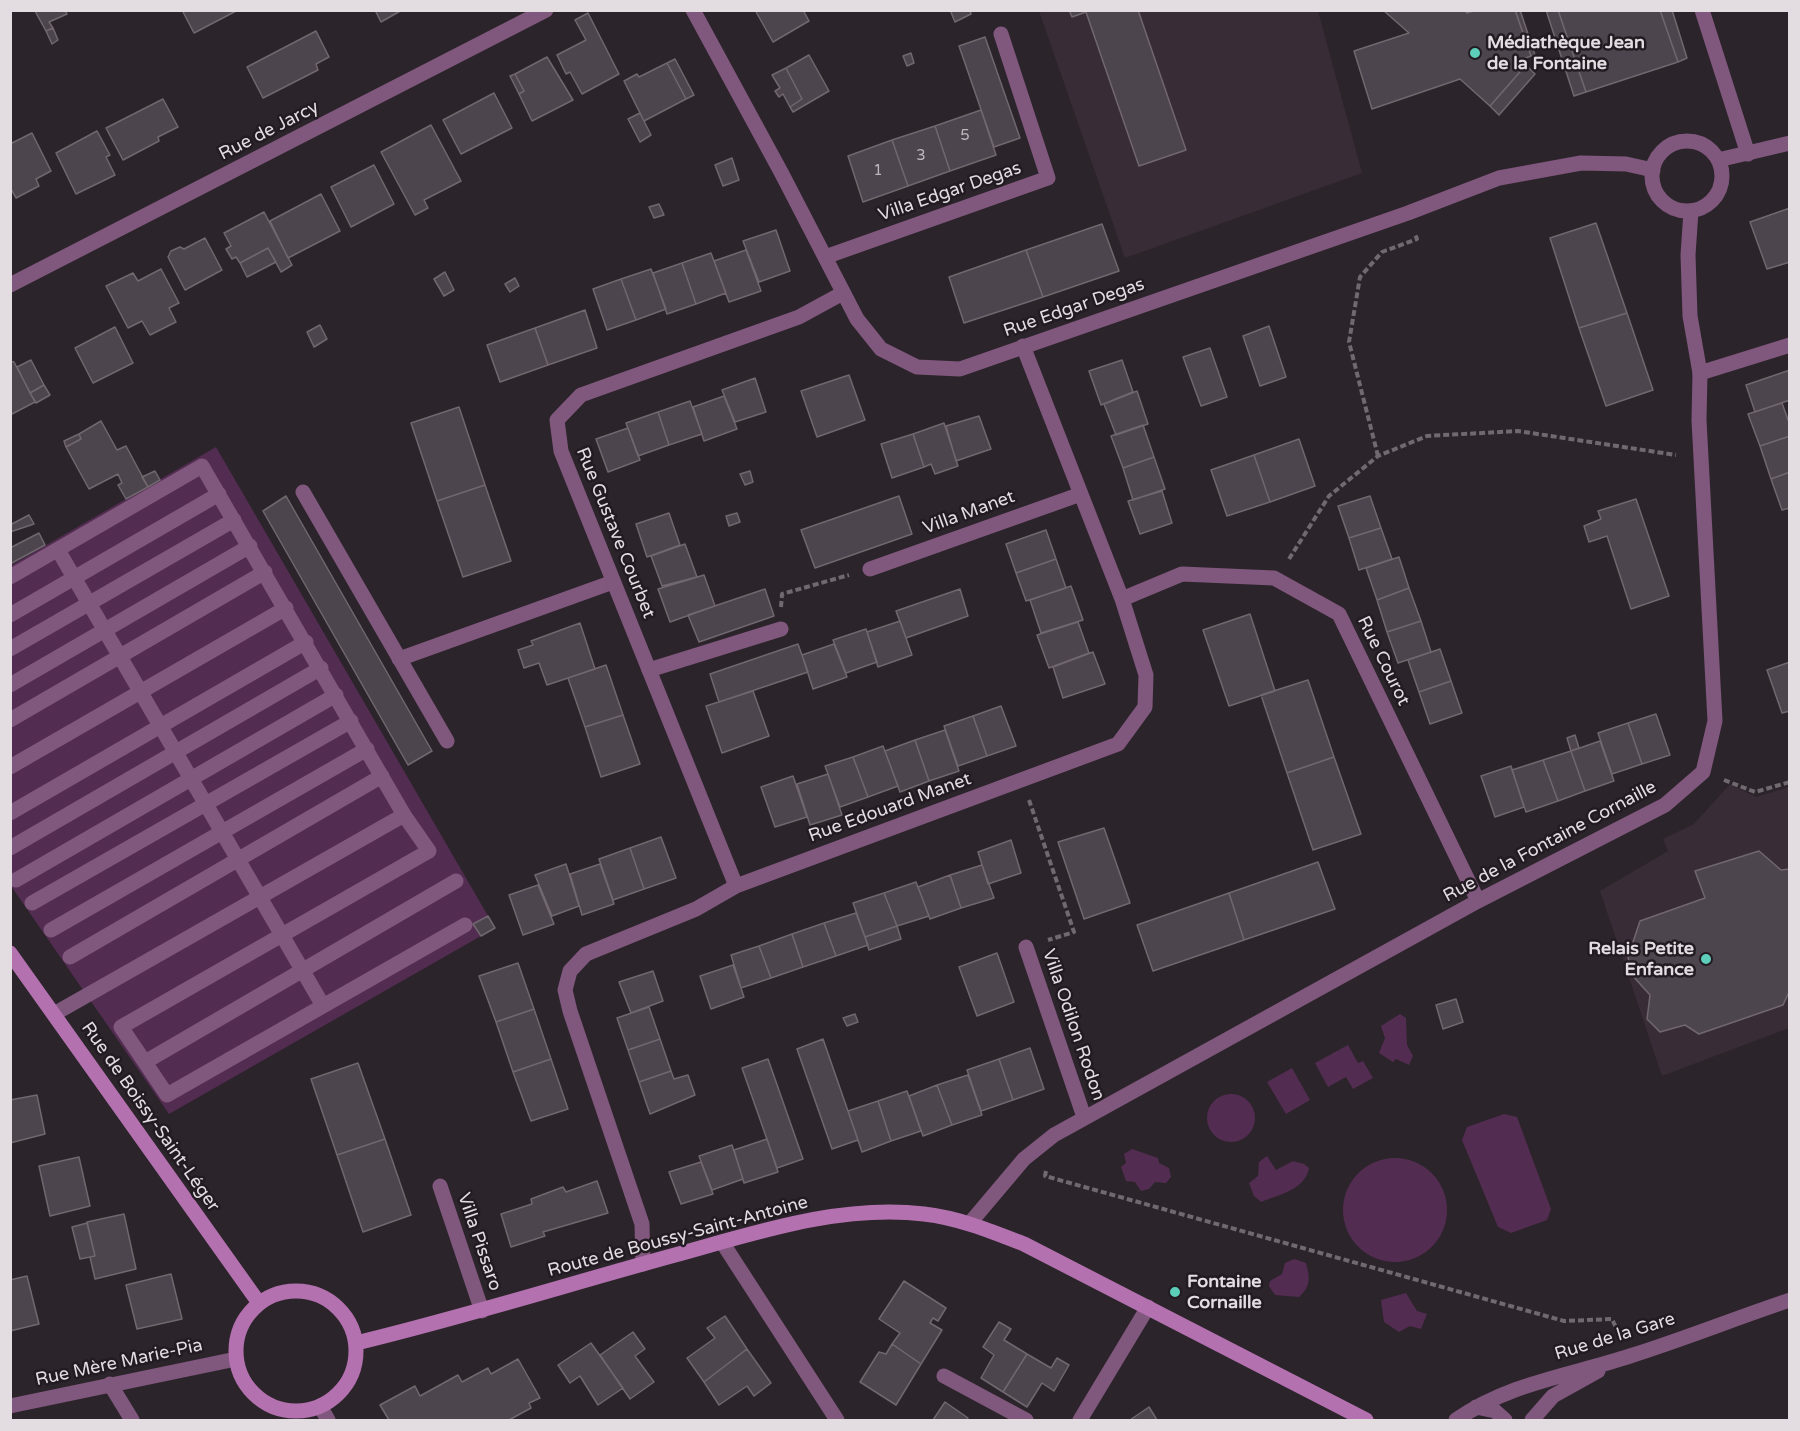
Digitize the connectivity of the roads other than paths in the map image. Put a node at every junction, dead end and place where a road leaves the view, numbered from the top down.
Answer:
1 (546, 10) edge
2 (693, 10) edge
3 (1702, 10) edge
4 (1001, 33) dead end
5 (1790, 143) edge
6 (1748, 154) junction
7 (1718, 160) junction
8 (1653, 170) junction
9 (1691, 211) junction
10 (825, 257) junction
11 (10, 285) edge
12 (843, 293) junction
13 (1790, 345) edge
14 (1023, 346) junction
15 (1700, 373) junction
16 (303, 492) dead end
17 (219, 494) junction
18 (1081, 494) junction
19 (234, 520) junction
20 (250, 546) junction
21 (58, 550) junction
22 (870, 569) road end
23 (265, 572) junction
24 (10, 577) edge
25 (74, 578) junction
26 (614, 582) junction
27 (1122, 599) junction
28 (89, 604) junction
29 (286, 608) junction
30 (10, 615) edge
31 (781, 629) road end
32 (104, 630) junction
33 (306, 642) junction
34 (10, 650) edge
35 (120, 657) junction
36 (399, 659) junction
37 (321, 668) junction
38 (649, 670) junction
39 (10, 685) edge
40 (140, 692) junction
41 (336, 695) junction
42 (10, 720) edge
43 (351, 721) junction
44 (160, 726) junction
45 (447, 741) dead end
46 (367, 749) junction
47 (175, 753) junction
48 (10, 767) edge
49 (382, 776) junction
50 (190, 779) junction
51 (204, 804) junction
52 (10, 813) edge
53 (404, 815) junction
54 (221, 833) junction
55 (10, 848) edge
56 (237, 861) junction
57 (16, 879) dead end
58 (456, 881) dead end
59 (736, 886) junction
60 (258, 898) junction
61 (1478, 901) junction
62 (32, 903) dead end
63 (465, 925) dead end
64 (51, 930) dead end
65 (281, 936) junction
66 (1026, 947) road end
67 (10, 953) edge
68 (70, 957) dead end
69 (16, 970) edge
70 (302, 971) junction
71 (322, 1004) junction
72 (54, 1014) junction
73 (145, 1062) junction
74 (1084, 1117) junction
75 (440, 1186) dead end
76 (970, 1223) junction
77 (722, 1242) junction
78 (643, 1264) junction
79 (1790, 1300) edge
80 (259, 1303) junction
81 (1148, 1307) junction
82 (482, 1311) junction
83 (356, 1343) junction
84 (1629, 1357) junction
85 (236, 1359) junction
86 (944, 1376) dead end
87 (110, 1384) junction
88 (10, 1406) edge
89 (320, 1406) junction
90 (1476, 1407) junction
91 (132, 1420) edge
92 (328, 1420) edge
93 (837, 1420) edge
94 (1026, 1420) edge
95 (1080, 1420) edge
96 (1366, 1420) edge
97 (1456, 1420) edge
98 (1505, 1420) edge
99 (1532, 1420) edge

1 - 11 street, Rue de Jarcy
2 - 10 street, Rue Edgar Degas
3 - 6 street
4 - 10 street, Villa Edgar Degas
5 - 6 street
6 - 7 street
7 - 8 street
7 - 9 street
8 - 9 street
8 - 14 street, Rue Edgar Degas
9 - 15 street
10 - 12 street, Rue Edgar Degas
12 - 14 street, Rue Edgar Degas
12 - 26 street, Rue Gustave Courbet
13 - 15 street
14 - 18 street, Rue Edouard Manet
15 - 61 street, Rue de la Fontaine Cornaille
16 - 36 street
17 - 19 street
17 - 21 street
17 - 25 street
18 - 22 street, Villa Manet
18 - 27 street, Rue Edouard Manet
19 - 20 street
19 - 28 street
20 - 23 street
20 - 32 street
21 - 24 street
21 - 25 street
23 - 29 street
23 - 35 street
25 - 28 street
25 - 30 street
26 - 36 street
26 - 38 street, Rue Gustave Courbet
27 - 59 street, Rue Edouard Manet
27 - 61 street, Rue Courot
28 - 32 street
28 - 34 street
29 - 33 street
29 - 40 street
31 - 38 street
32 - 35 street
32 - 39 street
33 - 37 street
33 - 44 street
35 - 40 street
35 - 42 street
36 - 45 street
37 - 41 street
37 - 47 street
38 - 59 street, Rue Gustave Courbet
40 - 44 street
40 - 48 street
41 - 43 street
41 - 50 street
43 - 46 street
43 - 51 street
44 - 47 street
44 - 52 street
46 - 49 street
46 - 54 street
47 - 50 street
47 - 55 street
49 - 53 street
49 - 56 street
50 - 51 street
50 - 57 street
51 - 54 street
51 - 62 street
53 - 60 street
53 - 65 street
54 - 56 street
54 - 64 street
56 - 60 street
56 - 68 street
58 - 70 street
59 - 78 street, Rue Edouard Manet
60 - 65 street
60 - 72 street
61 - 74 street, Rue de la Fontaine Cornaille
63 - 71 street
65 - 70 street
65 - 73 street
66 - 74 street, Villa Odilon Rodon
67 - 69 main road, Rue de Boissy-Saint-Léger
69 - 72 main road, Rue de Boissy-Saint-Léger
70 - 71 street
70 - 73 street
71 - 73 street
72 - 80 main road, Rue de Boissy-Saint-Léger
74 - 76 street, Rue de la Fontaine Cornaille
75 - 82 street, Villa Pissaro
76 - 77 main road, Route de Boussy-Saint-Antoine
76 - 81 main road, Route de Boussy-Saint-Antoine
77 - 78 main road, Route de Boussy-Saint-Antoine
77 - 93 street
78 - 82 main road, Route de Boussy-Saint-Antoine
79 - 84 street, Rue de la Gare
80 - 83 main road
80 - 85 main road
81 - 95 street
81 - 96 main road, Route de Boussy-Saint-Antoine
82 - 83 main road, Route de Boussy-Saint-Antoine
83 - 89 main road
84 - 90 street, Rue de la Gare
84 - 99 street
85 - 87 street, Rue Mère Marie-Pia
85 - 89 main road
86 - 94 street
87 - 88 street, Rue Mère Marie-Pia
87 - 91 street
89 - 92 street
90 - 97 street, Rue de la Gare
90 - 98 street

